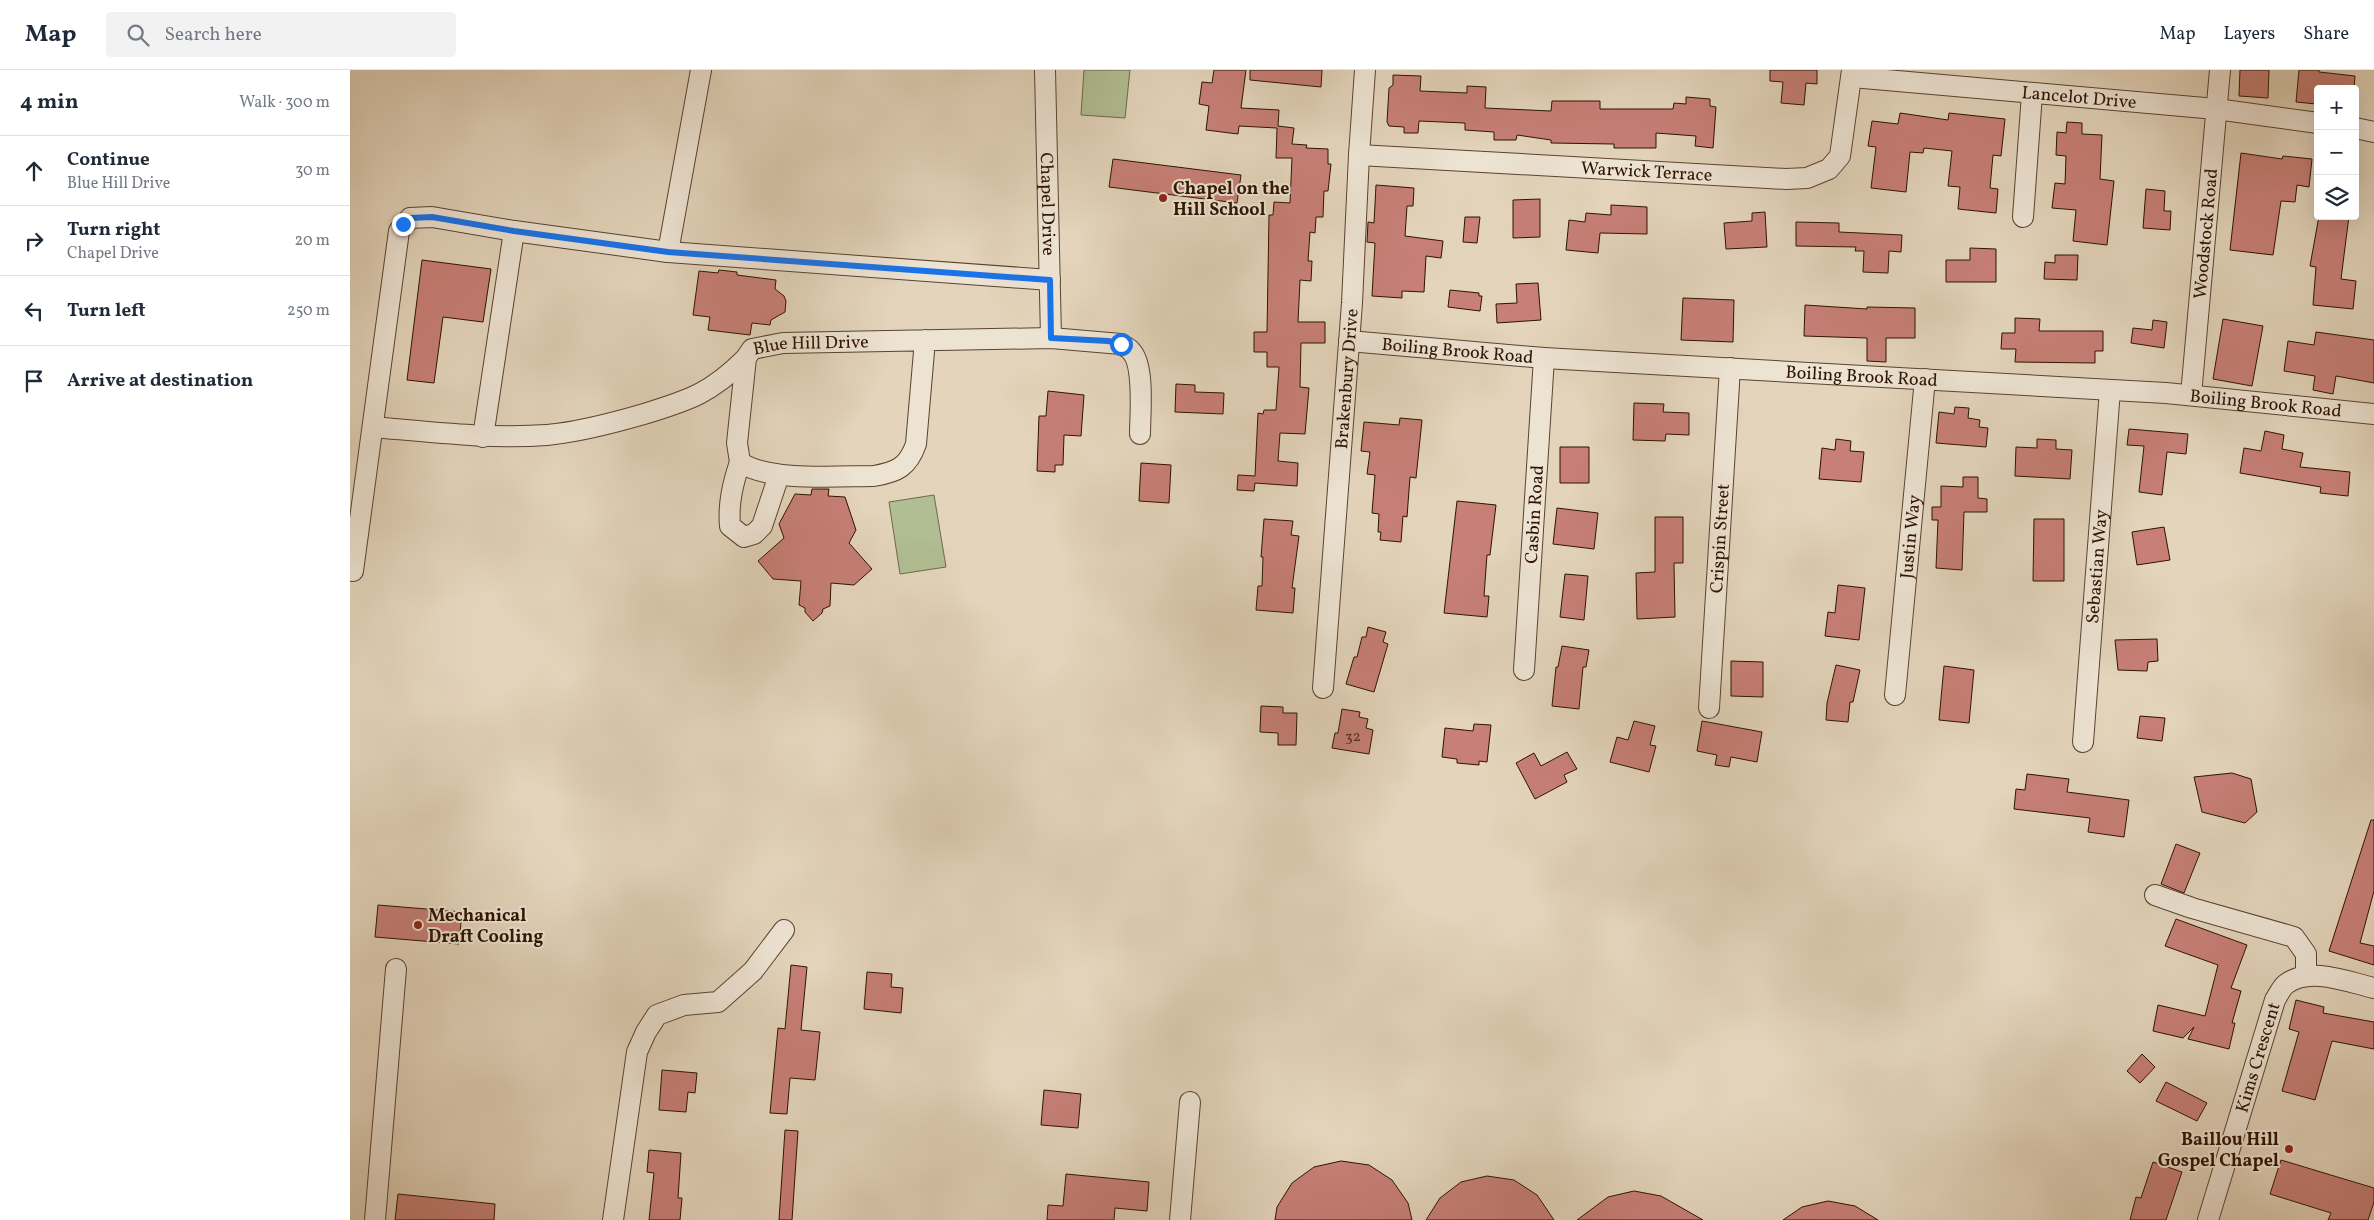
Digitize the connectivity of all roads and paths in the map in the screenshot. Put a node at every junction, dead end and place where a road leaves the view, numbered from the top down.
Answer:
1 (701, 70) edge
2 (1045, 70) edge
3 (1366, 70) edge
4 (2220, 70) edge
5 (1852, 74) edge
6 (2032, 94) junction
7 (2216, 109) junction
8 (2314, 122) edge
9 (2359, 129) edge
10 (2374, 132) edge
11 (1359, 155) junction
12 (2023, 217) dead end
13 (514, 231) junction
14 (668, 252) junction
15 (1050, 280) junction
16 (1051, 338) junction
17 (925, 340) junction
18 (1349, 341) junction
19 (746, 358) junction
20 (1544, 358) junction
21 (1730, 368) junction
22 (1925, 379) junction
23 (2110, 390) junction
24 (2191, 395) junction
25 (2374, 414) edge
26 (372, 427) junction
27 (1140, 434) dead end
28 (483, 437) junction
29 (740, 462) junction
30 (779, 475) junction
31 (353, 571) dead end
32 (1524, 670) dead end
33 (1322, 688) dead end
34 (1895, 695) dead end
35 (1708, 708) dead end
36 (2083, 742) dead end
37 (2155, 895) dead end
38 (784, 930) dead end
39 (396, 969) dead end
40 (2306, 976) junction
41 (2374, 988) edge
42 (1190, 1102) dead end
43 (375, 1220) edge
44 (613, 1220) edge
45 (1180, 1220) edge
46 (2208, 1220) edge

1 - 14 street
2 - 15 street, Chapel Drive
3 - 11 street, Brakenbury Drive
4 - 7 street, Woodstock Road
5 - 6 street, Lancelot Drive
5 - 11 street, Warwick Terrace
6 - 7 street, Lancelot Drive
6 - 12 street
7 - 8 street, Lancelot Drive
7 - 24 street, Woodstock Road
9 - 10 street
11 - 18 street, Brakenbury Drive
13 - 14 street
13 - 26 street
13 - 28 street
14 - 15 street
15 - 16 street, Chapel Drive
16 - 17 street, Blue Hill Drive
16 - 27 street, Blue Hill Drive
17 - 19 street, Blue Hill Drive
17 - 30 street
18 - 20 street, Boiling Brook Road
18 - 33 street, Brakenbury Drive
19 - 28 street
19 - 29 street, Blue Hill Drive
20 - 21 street, Boiling Brook Road
20 - 32 street, Casbin Road
21 - 22 street, Boiling Brook Road
21 - 35 street, Crispin Street
22 - 23 street, Boiling Brook Road
22 - 34 street, Justin Way
23 - 24 street, Boiling Brook Road
23 - 36 street, Sebastian Way
24 - 25 street, Boiling Brook Road
26 - 28 street
26 - 31 street
29 - 30 street
29 - 30 street
37 - 40 street
38 - 44 street
39 - 43 street
40 - 41 street
40 - 46 street, Kims Crescent
42 - 45 street

